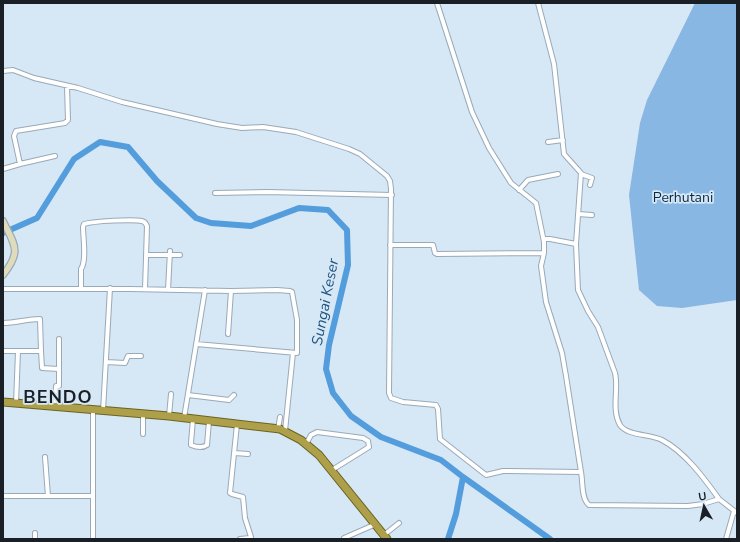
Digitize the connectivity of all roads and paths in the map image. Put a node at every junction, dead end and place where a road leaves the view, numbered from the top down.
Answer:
1 (437, 3) edge
2 (538, 3) edge
3 (3, 71) edge
4 (67, 86) junction
5 (563, 140) junction
6 (548, 142) dead end
7 (54, 156) dead end
8 (20, 164) junction
9 (3, 169) edge
10 (558, 174) dead end
11 (581, 174) junction
12 (590, 185) dead end
13 (519, 190) junction
14 (215, 193) dead end
15 (392, 195) junction
16 (578, 214) junction
17 (592, 215) dead end
18 (3, 221) edge
19 (544, 239) junction
20 (575, 244) junction
21 (390, 245) junction
22 (170, 253) junction
23 (543, 253) junction
24 (146, 255) junction
25 (180, 255) dead end
26 (3, 275) edge
27 (81, 288) junction
28 (110, 288) junction
29 (3, 289) edge
30 (145, 289) junction
31 (168, 290) junction
32 (205, 290) junction
33 (232, 291) junction
34 (3, 323) edge
35 (228, 334) dead end
36 (59, 339) dead end
37 (196, 344) junction
38 (3, 351) edge
39 (18, 351) junction
40 (41, 351) junction
41 (293, 353) junction
42 (141, 356) dead end
43 (106, 362) junction
44 (59, 369) junction
45 (171, 394) dead end
46 (234, 395) dead end
47 (188, 396) junction
48 (3, 402) edge
49 (16, 404) junction
50 (55, 407) junction
51 (93, 411) junction
52 (103, 412) junction
53 (143, 415) junction
54 (169, 416) junction
55 (280, 417) dead end
56 (184, 418) junction
57 (192, 419) junction
58 (209, 421) junction
59 (237, 424) junction
60 (281, 430) junction
61 (143, 434) dead end
62 (306, 444) junction
63 (235, 453) junction
64 (248, 454) dead end
65 (45, 457) dead end
66 (332, 470) junction
67 (581, 472) junction
68 (3, 496) edge
69 (48, 496) junction
70 (93, 496) junction
71 (719, 499) junction
72 (736, 512) edge
73 (399, 523) dead end
74 (376, 524) junction
75 (35, 533) dead end
76 (386, 537) edge
77 (344, 538) dead end
78 (35, 539) edge
79 (93, 539) edge
80 (240, 539) edge
81 (726, 539) edge

1 - 13 street
2 - 5 street
3 - 4 street
4 - 8 street
4 - 15 street
5 - 6 street
5 - 11 street
7 - 8 street
8 - 9 street
10 - 13 street
11 - 12 street
11 - 16 street
13 - 19 street
14 - 15 street
15 - 21 street
16 - 17 street
16 - 20 street
18 - 26 main road
19 - 20 street
19 - 23 street
20 - 71 street
21 - 23 street
21 - 67 street
22 - 24 street
22 - 25 street
22 - 31 street
23 - 67 street
24 - 27 street
24 - 30 street
27 - 28 street
27 - 29 street
28 - 30 street
28 - 43 street
30 - 31 street
31 - 32 street
32 - 33 street
32 - 37 street
33 - 35 street
33 - 41 street
34 - 40 street
36 - 44 street
37 - 41 street
37 - 47 street
38 - 39 street
39 - 40 street
39 - 49 street
40 - 44 street
41 - 60 street
42 - 43 street
43 - 52 street
44 - 50 street
45 - 54 street
46 - 47 street
47 - 56 street
48 - 49 highway
49 - 50 highway
50 - 51 highway
51 - 52 highway
51 - 70 street
52 - 53 highway
53 - 54 highway
53 - 61 street
54 - 56 highway
55 - 60 street
56 - 57 highway
57 - 58 highway
57 - 58 street
58 - 59 highway
59 - 60 highway
59 - 63 street
60 - 62 highway
62 - 66 highway
62 - 66 street
63 - 64 street
63 - 80 street
65 - 69 street
66 - 74 highway
67 - 71 street
68 - 69 street
69 - 70 street
70 - 79 street
71 - 72 street
72 - 81 street
73 - 76 street
74 - 76 highway
74 - 77 street
75 - 78 street

